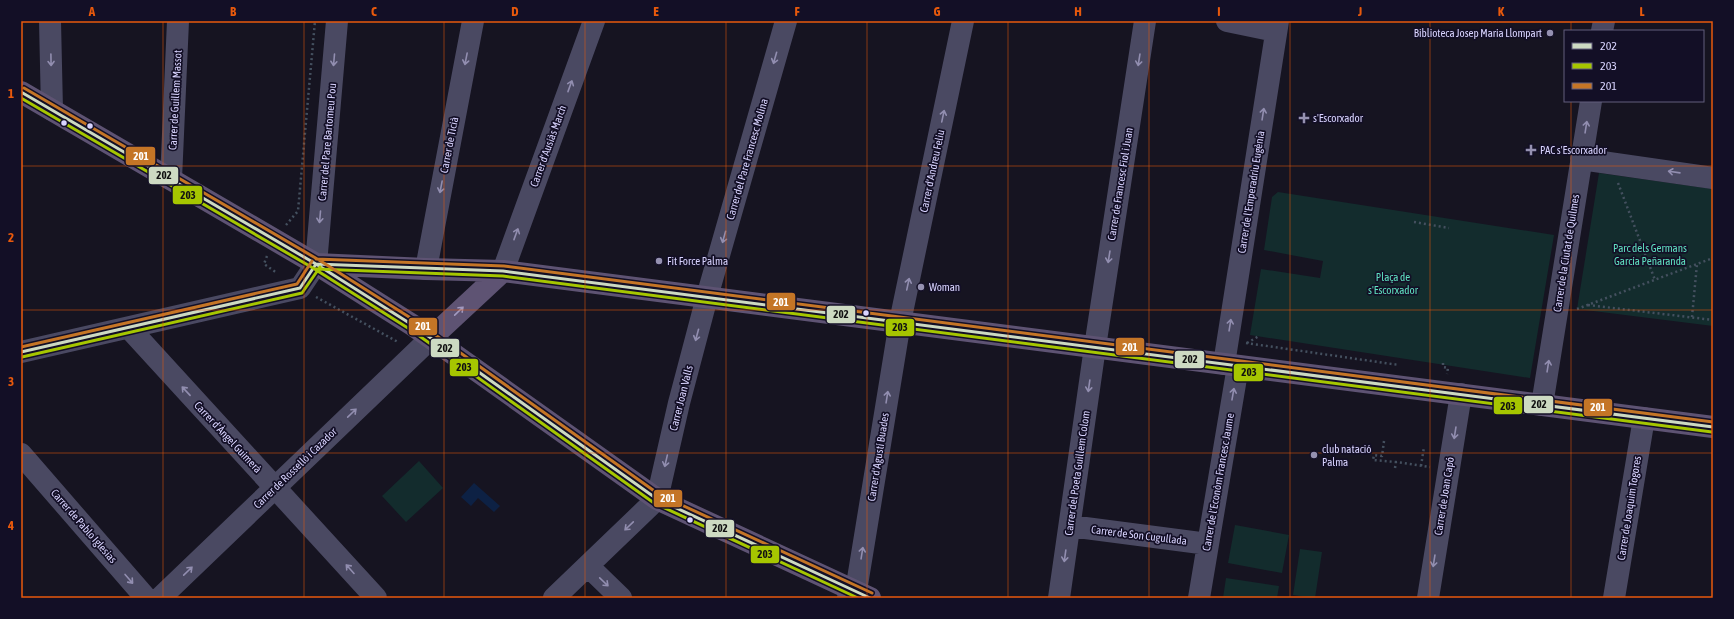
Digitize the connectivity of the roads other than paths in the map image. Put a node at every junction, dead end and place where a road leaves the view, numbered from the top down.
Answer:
1 (50, 21) edge
2 (178, 21) edge
3 (337, 21) edge
4 (473, 21) edge
5 (594, 21) edge
6 (786, 21) edge
7 (963, 21) edge
8 (1145, 21) edge
9 (1227, 21) edge
10 (1277, 26) edge
11 (21, 92) edge
12 (1591, 102) edge
13 (52, 110) junction
14 (1581, 159) junction
15 (1713, 178) edge
16 (171, 179) junction
17 (316, 264) junction
18 (426, 269) junction
19 (503, 271) junction
20 (707, 297) junction
21 (900, 322) junction
22 (129, 328) junction
23 (431, 338) junction
24 (1095, 347) junction
25 (21, 352) edge
26 (1231, 365) junction
27 (1461, 394) junction
28 (1542, 405) junction
29 (1644, 418) junction
30 (1713, 427) edge
31 (21, 454) edge
32 (28, 477) edge
33 (275, 487) junction
34 (657, 499) junction
35 (1070, 526) junction
36 (1208, 544) junction
37 (588, 566) junction
38 (858, 596) edge
39 (146, 598) edge
40 (160, 598) edge
41 (376, 598) edge
42 (554, 598) edge
43 (621, 598) edge
44 (1059, 598) edge
45 (1199, 598) edge
46 (1428, 598) edge
47 (1614, 598) edge

1 -> 13 street
2 - 16 street, Carrer de Guillem Massot
3 -> 17 street, Carrer del Pare Bartomeu Pou
4 -> 18 street, Carrer de Ticià
19 -> 5 street, Carrer d'Ausiàs March
6 -> 20 street, Carrer del Pare Francesc Molina
21 -> 7 street, Carrer d'Andreu Feliu
8 -> 24 street, Carrer de Francesc Fiol i Juan
9 - 10 street
26 -> 10 street, Carrer de l'Emperadriu Eugènia
11 - 13 main road
14 -> 12 street, Carrer de la Ciutat de Quilmes
13 - 16 main road
15 -> 14 street
28 -> 14 street, Carrer de la Ciutat de Quilmes
16 - 17 main road
17 - 18 main road
17 - 22 street
17 - 23 main road
18 - 19 main road
19 - 20 main road
23 -> 19 main road
20 - 21 main road
20 -> 34 street, Carrer Joan Valls
21 - 24 main road
38 -> 21 street, Carrer d'Agustí Buades
22 - 25 street
33 -> 22 street, Carrer d'Àngel Guimerà
33 -> 23 street, Carrer de Rosselló i Cazador
23 - 34 main road
24 - 26 main road
24 -> 35 street, Carrer del Poeta Guillem Colom
26 - 27 main road
36 -> 26 street, Carrer de l'Econòm Francesc Jaume
27 - 28 main road
27 -> 46 street, Carrer de Joan Capó
28 - 29 main road
29 - 30 main road
29 - 47 street, Carrer de Joaquim Togores
31 - 32 street, Carrer de Pablo Iglesias
32 -> 39 street, Carrer de Pablo Iglesias
40 -> 33 street, Carrer de Rosselló i Cazador
41 -> 33 street, Carrer d'Àngel Guimerà
34 -> 37 street
34 - 38 main road
35 - 36 street, Carrer de Son Cugullada
35 -> 44 street, Carrer del Poeta Guillem Colom
36 - 45 street, Carrer de l'Econòm Francesc Jaume
37 - 42 street
37 -> 43 street

